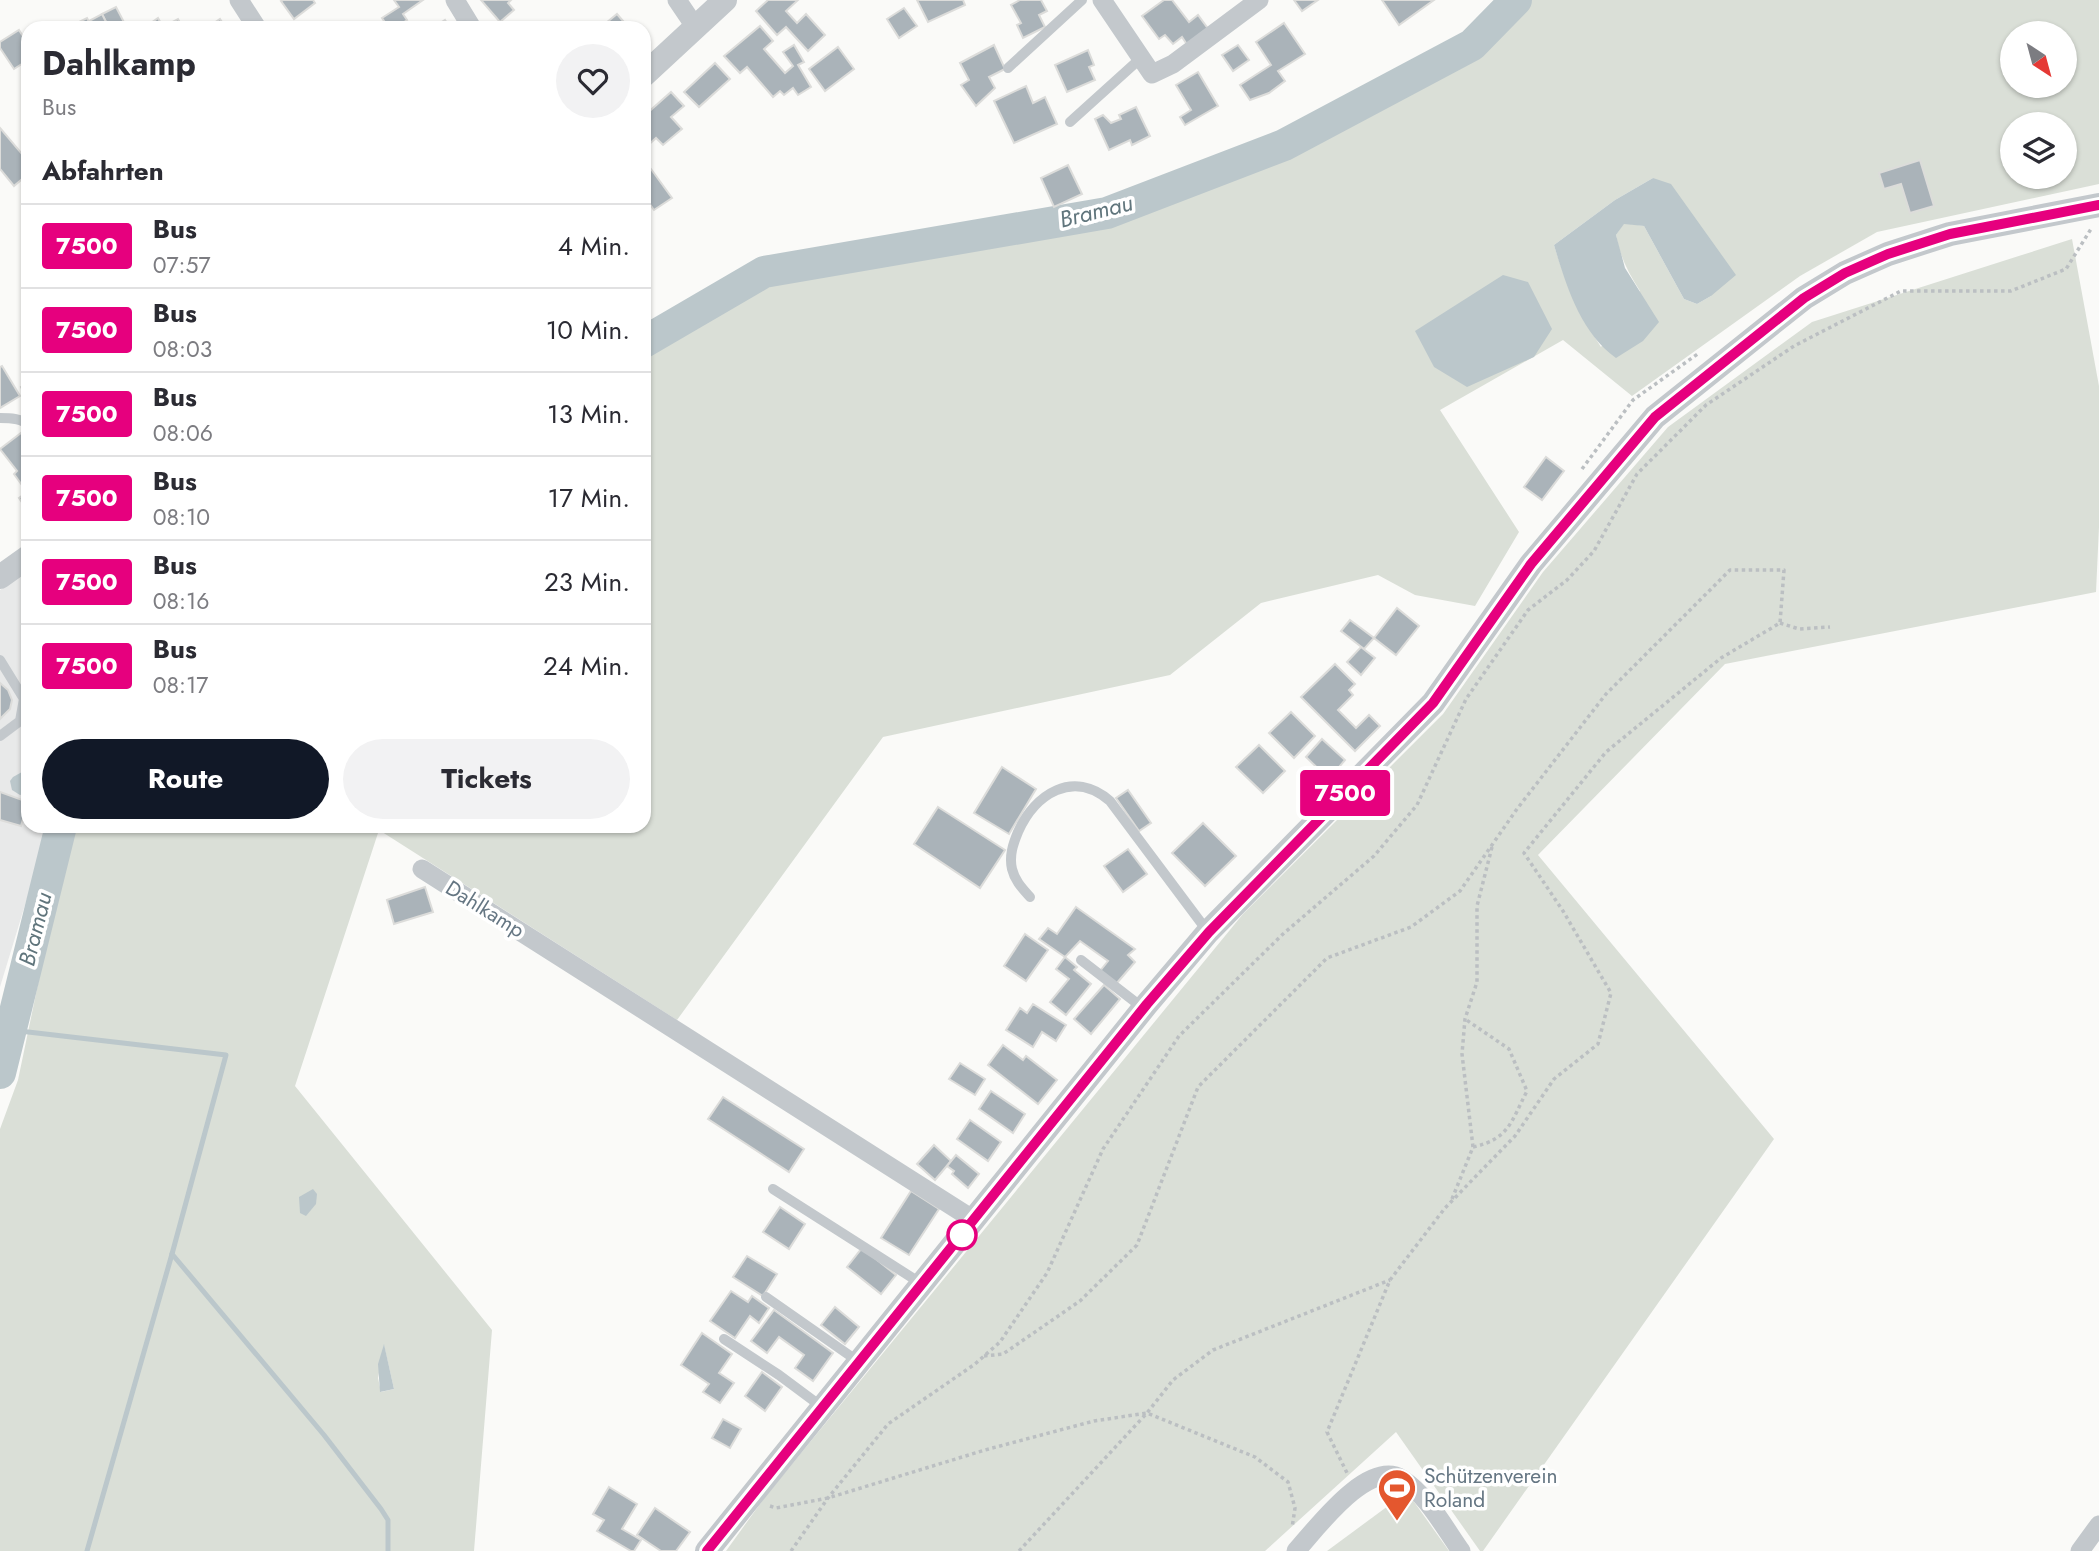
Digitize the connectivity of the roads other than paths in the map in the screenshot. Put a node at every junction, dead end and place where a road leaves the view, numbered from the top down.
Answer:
1 (239, 0) edge
2 (455, 0) edge
3 (677, 0) edge
4 (725, 0) edge
5 (1082, 0) edge
6 (1102, 0) edge
7 (1259, 0) edge
8 (252, 21) edge
9 (468, 21) edge
10 (695, 28) junction
11 (1142, 57) junction
12 (1009, 68) dead end
13 (651, 69) edge
14 (1070, 121) dead end
15 (2096, 216) edge
16 (0, 418) edge
17 (21, 421) edge
18 (21, 561) edge
19 (0, 577) edge
20 (0, 660) edge
21 (21, 694) edge
22 (21, 716) edge
23 (0, 736) edge
24 (422, 869) dead end
25 (1030, 897) dead end
26 (1209, 932) junction
27 (1081, 960) dead end
28 (1143, 1009) junction
29 (773, 1189) dead end
30 (974, 1220) junction
31 (922, 1284) junction
32 (766, 1297) dead end
33 (724, 1339) dead end
34 (859, 1362) junction
35 (822, 1408) junction
36 (2099, 1525) edge
37 (707, 1551) edge
38 (1296, 1551) edge
39 (1461, 1551) edge
40 (2080, 1551) edge

1 - 8 street
2 - 9 street
3 - 10 street
4 - 10 street
5 - 12 lane
6 - 11 street
7 - 11 street
10 - 13 street
11 - 14 lane
15 - 26 street
16 - 17 lane
18 - 19 street
20 - 21 lane
22 - 23 lane
24 - 30 street, Dahlkamp
25 - 26 lane
26 - 28 street
27 - 28 lane
28 - 30 street
29 - 31 lane
30 - 31 street
31 - 34 street
32 - 34 lane
33 - 35 lane
34 - 35 street
35 - 37 street
36 - 40 street
38 - 39 street

